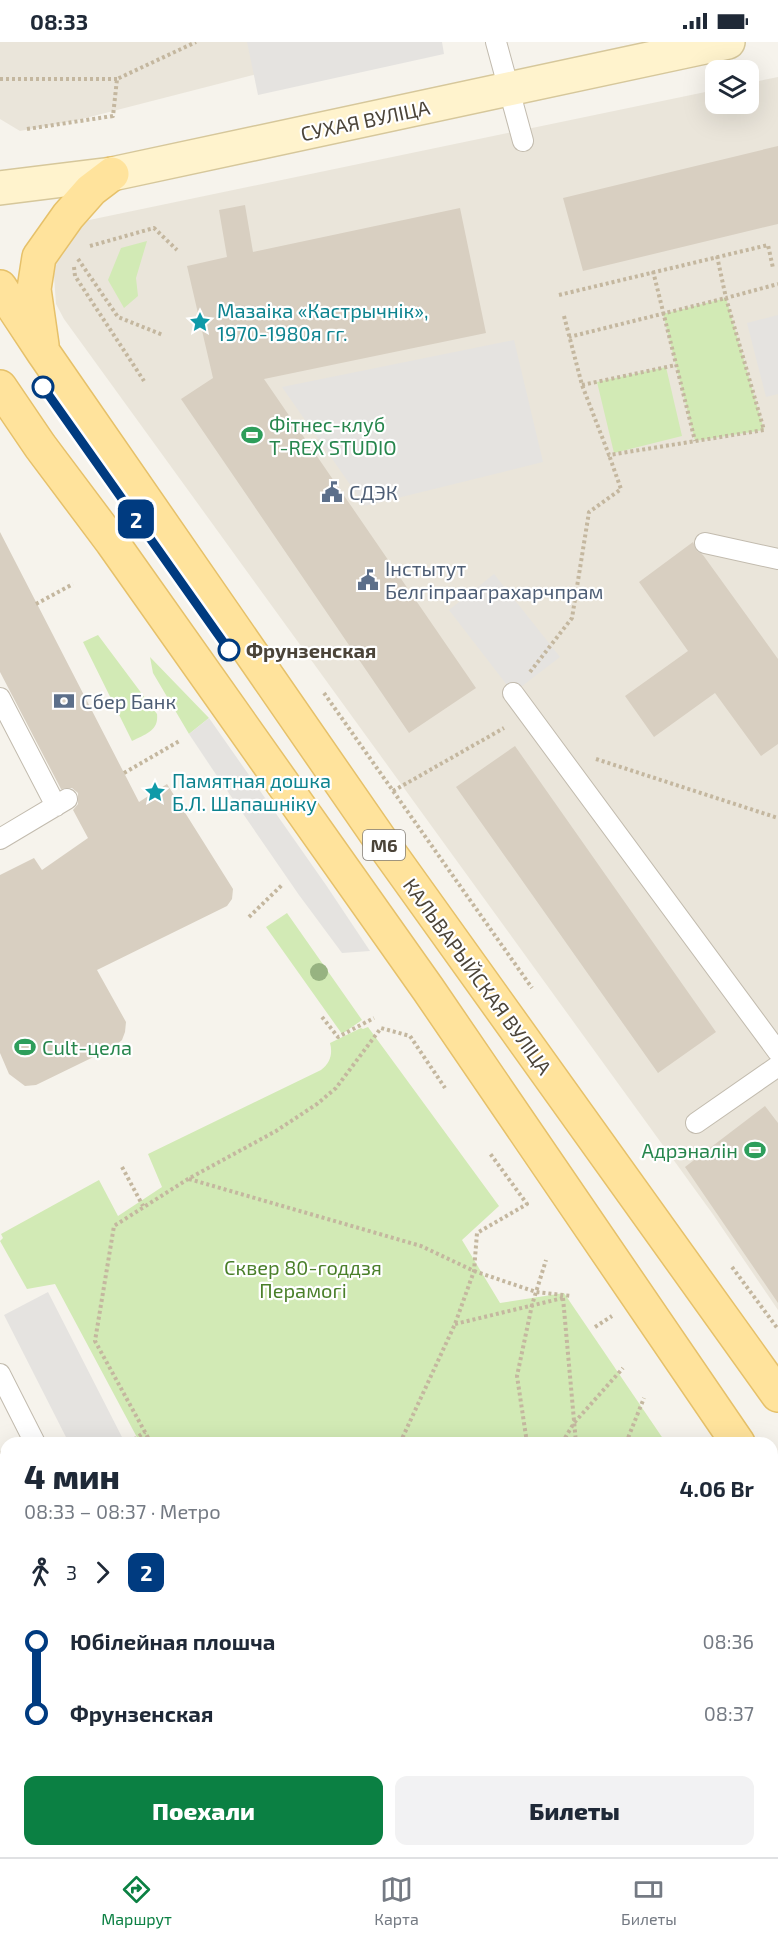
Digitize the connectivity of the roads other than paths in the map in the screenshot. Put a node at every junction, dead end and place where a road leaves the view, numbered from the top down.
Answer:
1 (496, 42) edge
2 (728, 42) edge
3 (508, 90) junction
4 (524, 141) dead end
5 (112, 174) junction
6 (0, 188) edge
7 (0, 287) edge
8 (43, 352) junction
9 (0, 387) edge
10 (705, 543) dead end
11 (778, 559) edge
12 (513, 693) road end
13 (0, 698) edge
14 (0, 839) edge
15 (778, 1052) edge
16 (778, 1066) edge
17 (696, 1123) dead end
18 (0, 1374) edge
19 (778, 1395) edge
20 (32, 1437) edge
21 (734, 1437) edge

1 - 3 lane
2 - 3 main road, СУХАЯ ВУЛІЦА
3 - 4 lane
3 - 5 main road, СУХАЯ ВУЛІЦА
5 - 6 main road, СУХАЯ ВУЛІЦА
5 - 8 main road
7 - 8 main road, КАЛЬВАРЫЙСКАЯ ВУЛІЦА / М6
8 - 19 main road, КАЛЬВАРЫЙСКАЯ ВУЛІЦА / М6
9 - 21 main road, М6
10 - 11 lane
12 - 15 lane
13 - 14 lane
16 - 17 lane
18 - 20 lane

